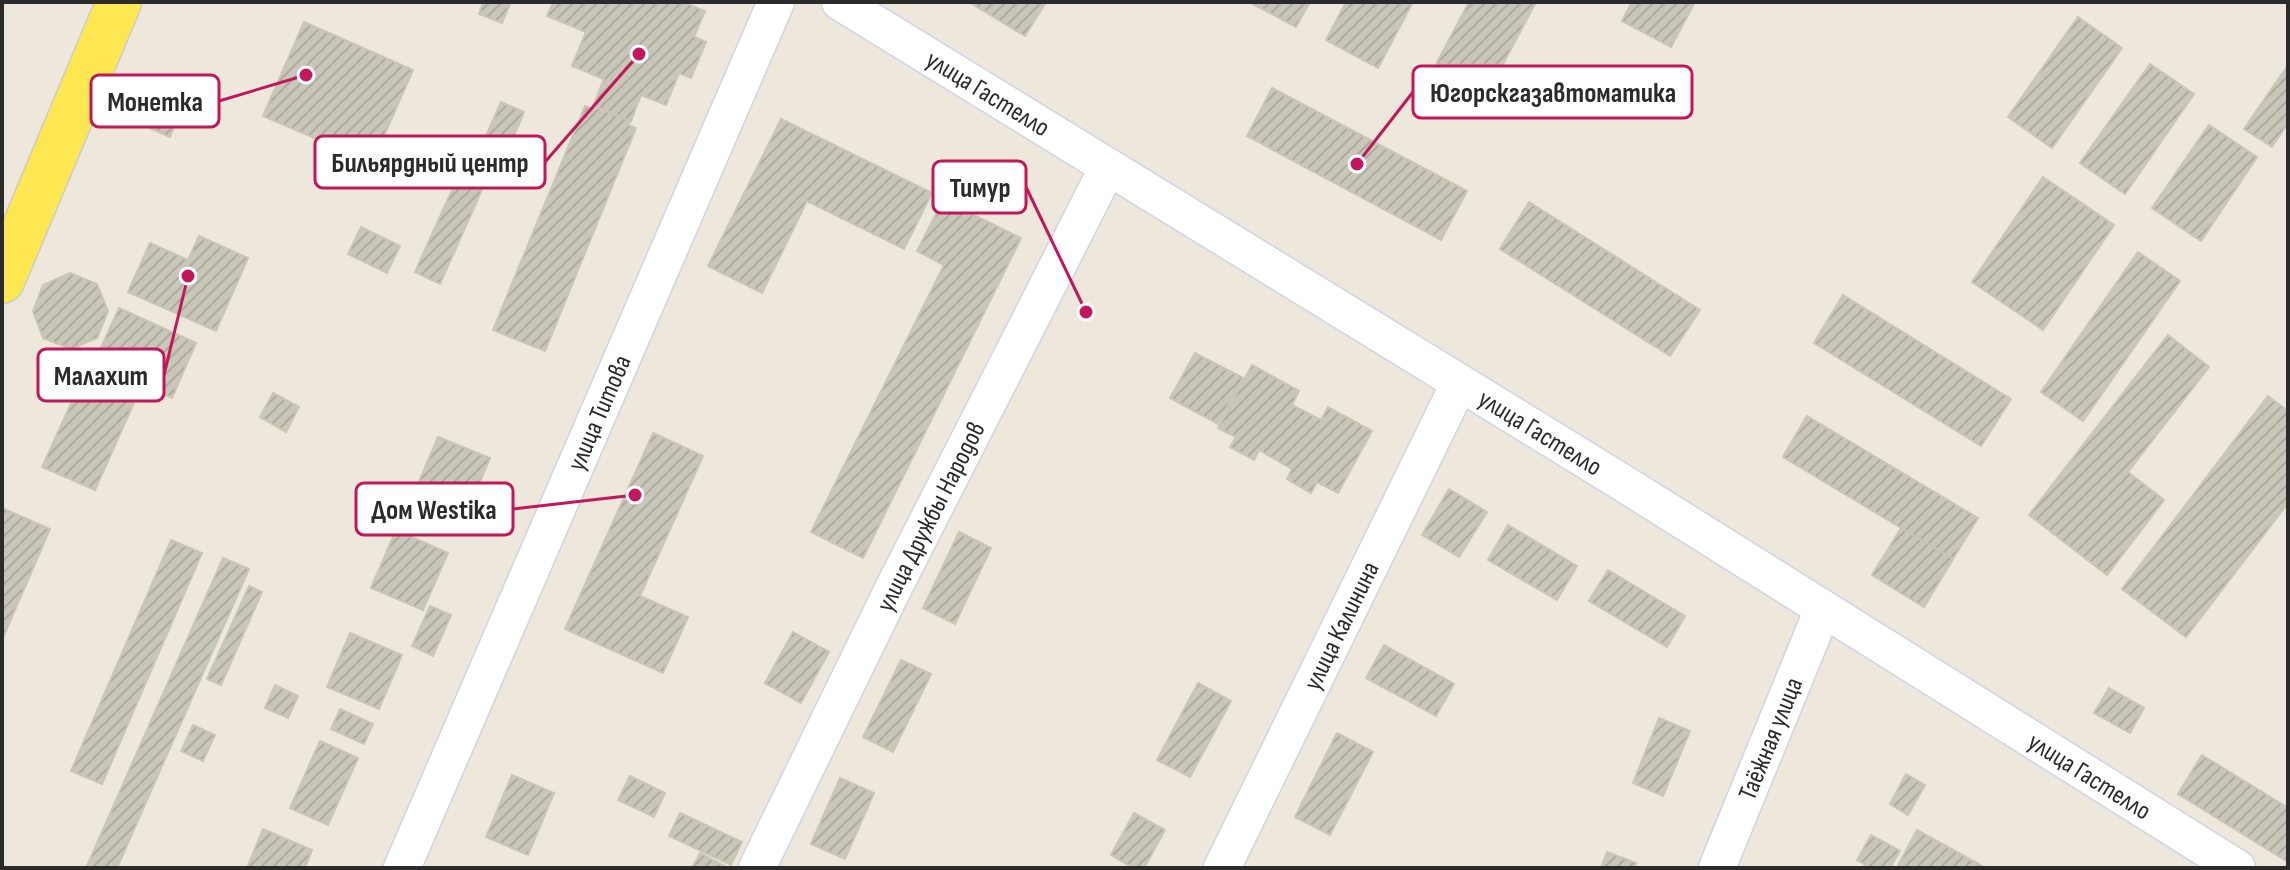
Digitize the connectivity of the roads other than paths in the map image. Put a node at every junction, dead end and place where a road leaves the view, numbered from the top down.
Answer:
1 (776, 2) edge
2 (840, 2) edge
3 (117, 3) edge
4 (1108, 167) junction
5 (2, 281) edge
6 (1459, 384) junction
7 (1823, 609) junction
8 (402, 868) edge
9 (757, 868) edge
10 (1222, 868) edge
11 (1717, 868) edge
12 (2237, 868) edge

1 - 8 street, улица Титова
2 - 4 street, улица Гастелло
3 - 5 main road
4 - 6 street, улица Гастелло
4 - 9 street, улица Дружбы Народов
6 - 7 street, улица Гастелло
6 - 10 street, улица Калинина
7 - 11 street, Таёжная улица
7 - 12 street, улица Гастелло

